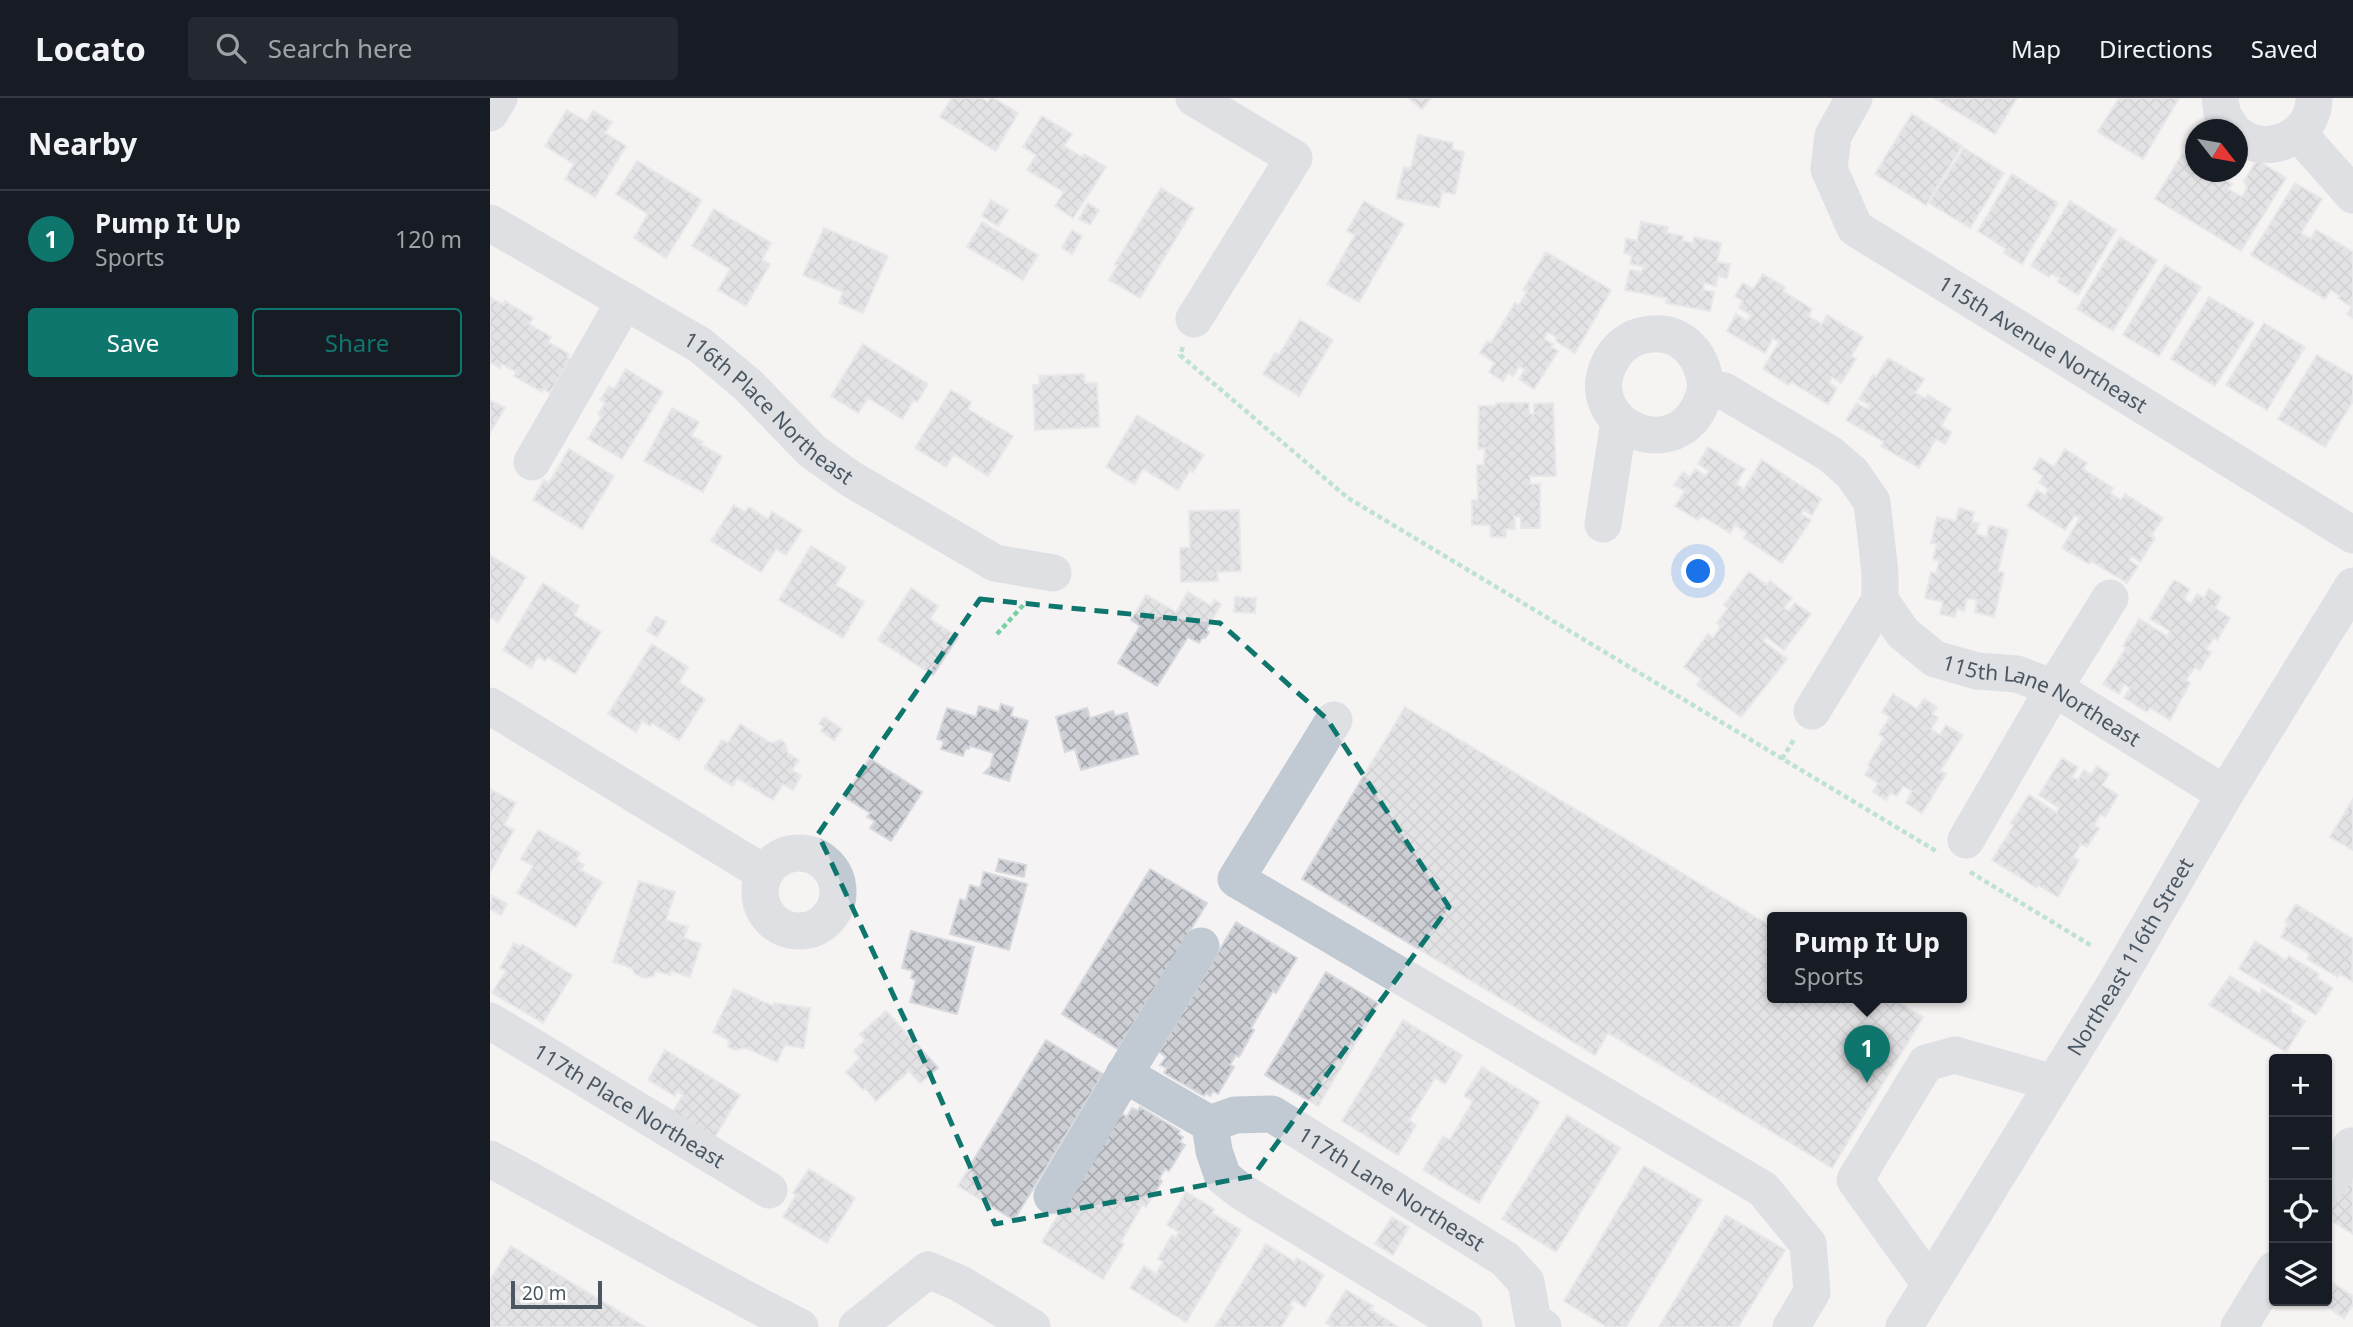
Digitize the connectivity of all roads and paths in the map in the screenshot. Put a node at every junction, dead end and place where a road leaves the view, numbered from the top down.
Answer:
1 (499, 98) edge
2 (1194, 98) edge
3 (1854, 98) edge
4 (2220, 98) edge
5 (2314, 98) edge
6 (490, 113) edge
7 (2226, 119) edge
8 (2299, 134) junction
9 (2248, 140) edge
10 (2353, 195) edge
11 (490, 223) edge
12 (625, 301) junction
13 (1194, 319) joint
14 (1706, 387) junction
15 (1619, 422) junction
16 (531, 462) dead end
17 (1603, 524) dead end
18 (2353, 536) edge
19 (1053, 573) dead end
20 (2353, 586) edge
21 (2110, 598) dead end
22 (1880, 600) junction
23 (2054, 688) junction
24 (490, 706) edge
25 (1812, 711) dead end
26 (1334, 720) dead end
27 (2225, 794) junction
28 (1958, 855) junction
29 (764, 873) dead end
30 (1201, 946) dead end
31 (2092, 946) dead end
32 (490, 1021) edge
33 (1124, 1074) junction
34 (2053, 1083) junction
35 (1210, 1124) junction
36 (2351, 1146) dead end
37 (490, 1159) edge
38 (2330, 1180) edge
39 (769, 1191) dead end
40 (1052, 1196) dead end
41 (2269, 1278) edge
42 (1930, 1284) junction
43 (1531, 1325) edge
44 (800, 1327) edge
45 (857, 1327) edge
46 (1032, 1327) edge
47 (1464, 1327) edge
48 (1791, 1327) edge
49 (1904, 1327) edge
50 (2239, 1327) edge

1 - 6 street
2 - 13 street
3 - 18 street, 115th Avenue Northeast
4 - 7 street
5 - 8 street
8 - 9 street
8 - 10 street
11 - 12 street, 116th Place Northeast
12 - 16 street
12 - 19 street, 116th Place Northeast
13 - 28 path
14 - 15 street
14 - 15 street
14 - 22 street
15 - 17 street
20 - 27 street, Northeast 116th Street
21 - 23 street
22 - 23 street, 115th Lane Northeast
22 - 25 street
23 - 27 street, 115th Lane Northeast
23 - 28 street
24 - 29 street
26 - 48 street
27 - 34 street, Northeast 116th Street
28 - 31 path
30 - 33 street
32 - 39 street, 117th Place Northeast
33 - 35 street
33 - 40 street
34 - 42 street, Northeast 116th Street
34 - 42 street
35 - 43 street, 117th Lane Northeast
35 - 47 street
36 - 38 street
37 - 44 street
41 - 50 street
42 - 49 street, Northeast 116th Street
45 - 46 street

